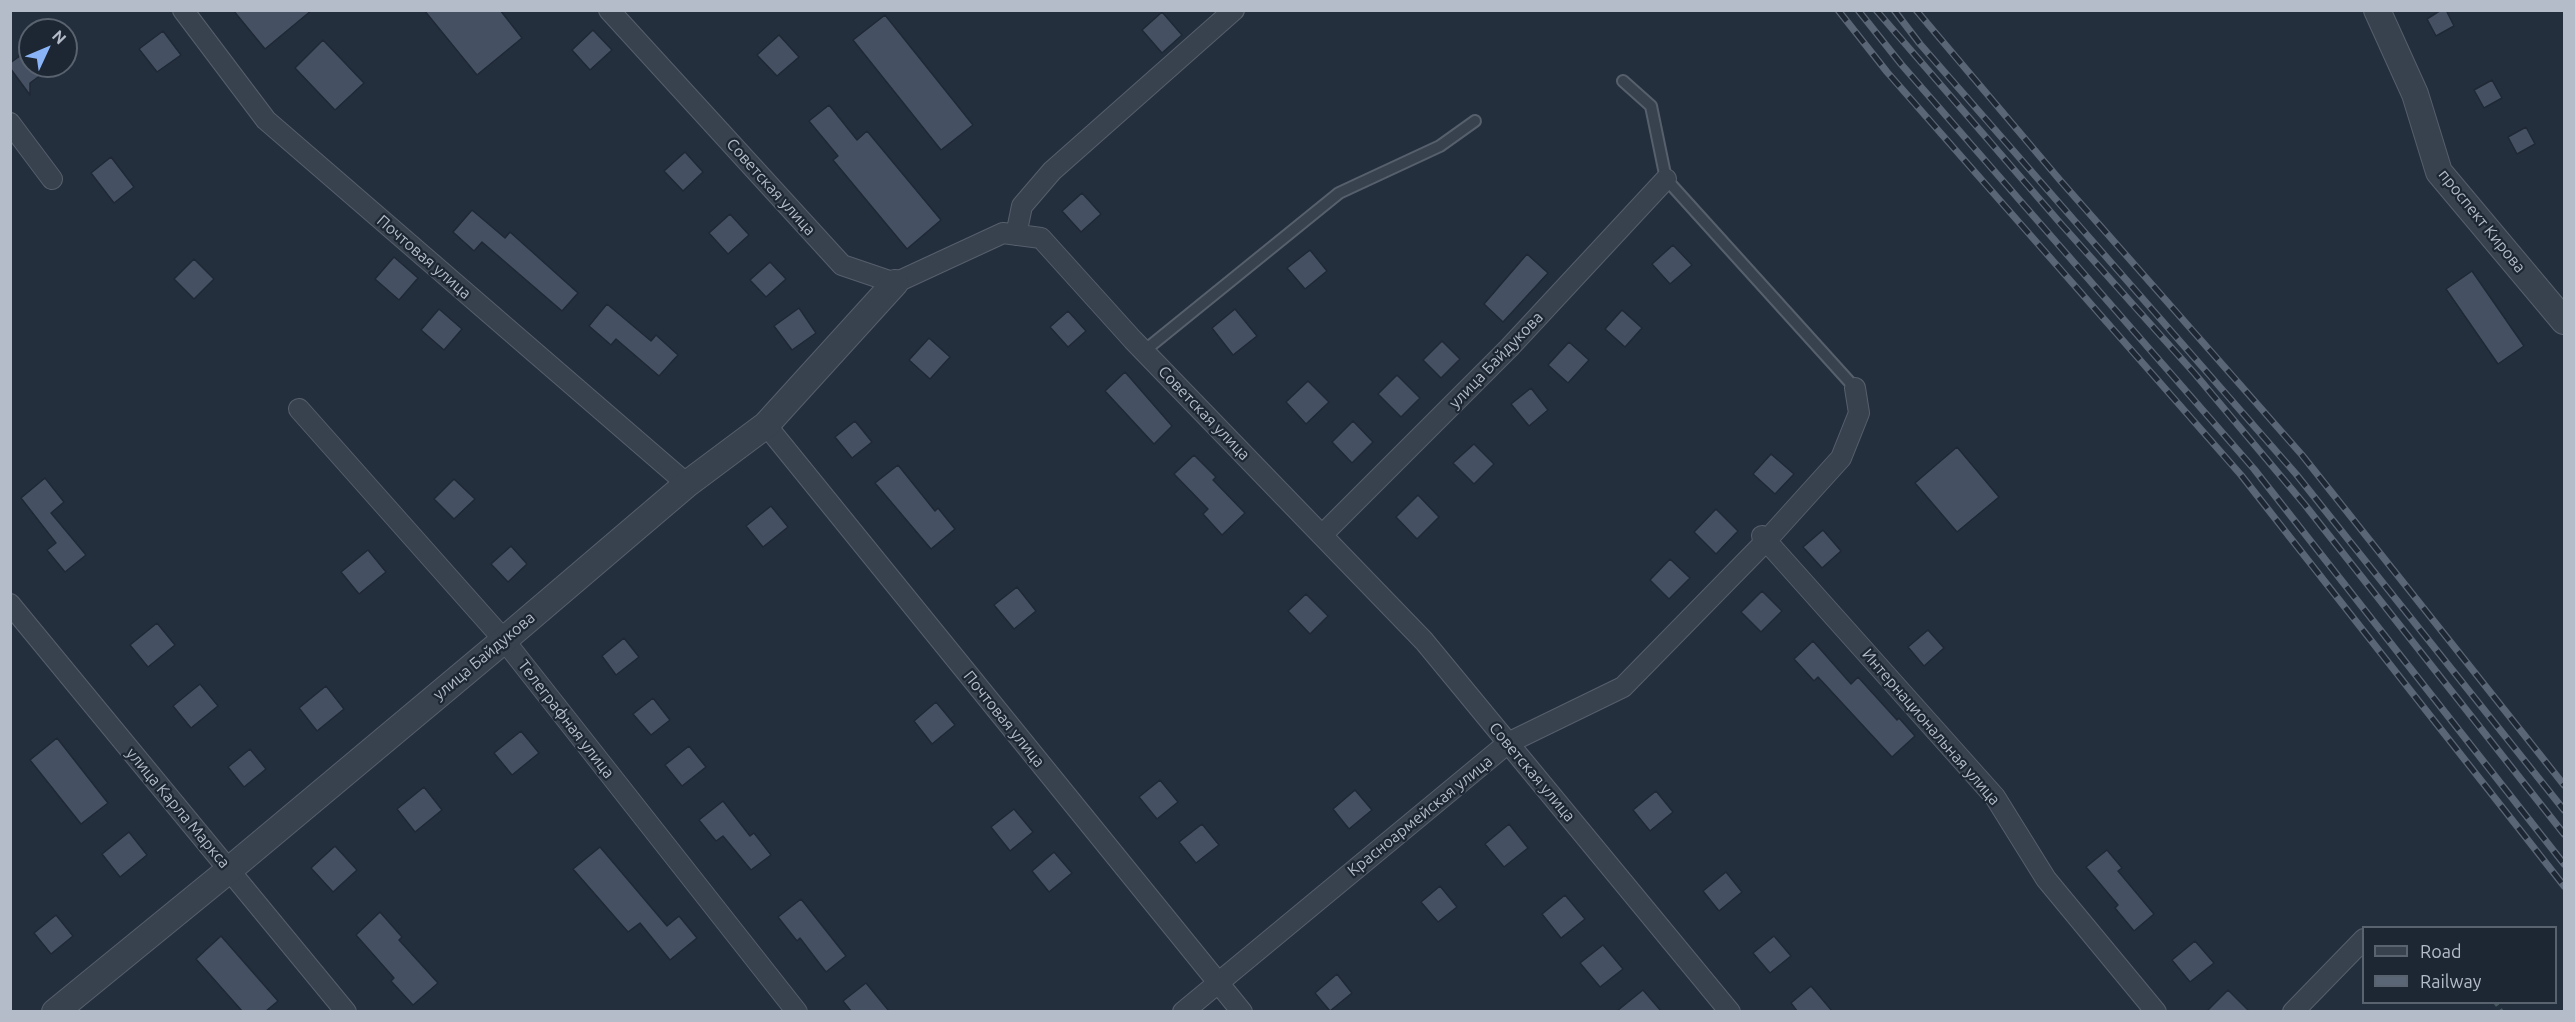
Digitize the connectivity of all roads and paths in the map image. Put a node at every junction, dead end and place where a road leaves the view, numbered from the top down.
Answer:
1 (183, 10) edge
2 (609, 10) edge
3 (1234, 10) edge
4 (2377, 10) edge
5 (1623, 81) dead end
6 (1475, 121) dead end
7 (10, 123) edge
8 (52, 179) dead end
9 (1666, 179) junction
10 (1016, 235) junction
11 (895, 283) junction
12 (2565, 321) edge
13 (1144, 351) junction
14 (1855, 388) joint
15 (298, 409) dead end
16 (766, 425) junction
17 (687, 484) junction
18 (1322, 535) junction
19 (1764, 538) junction
20 (10, 604) edge
21 (504, 640) junction
22 (1508, 743) junction
23 (230, 870) junction
24 (2362, 941) edge
25 (1218, 982) junction
26 (55, 1011) edge
27 (346, 1011) edge
28 (797, 1011) edge
29 (1183, 1011) edge
30 (1242, 1011) edge
31 (1730, 1011) edge
32 (2156, 1011) edge
33 (2293, 1011) edge

1 - 17 street, Почтовая улица
2 - 11 street, Советская улица
3 - 10 street
4 - 12 street, проспект Кирова
5 - 9 lane
6 - 13 lane
7 - 8 street
9 - 14 lane
9 - 18 street, улица Байдукова
10 - 11 street, Советская улица
10 - 13 street, Советская улица
11 - 16 street, улица Байдукова
13 - 18 street, Советская улица
14 - 19 street, Красноармейская улица
15 - 21 street, Телеграфная улица
16 - 17 street, улица Байдукова
16 - 25 street, Почтовая улица
17 - 21 street, улица Байдукова
18 - 22 street, Советская улица
19 - 22 street, Красноармейская улица
19 - 32 street, Интернациональная улица
20 - 23 street, улица Карла Маркса
21 - 23 street, улица Байдукова
21 - 28 street, Телеграфная улица
22 - 25 street, Красноармейская улица
22 - 31 street, Советская улица
23 - 26 street, улица Байдукова
23 - 27 street, улица Карла Маркса
24 - 33 street
25 - 29 street, Красноармейская улица
25 - 30 street, Почтовая улица

